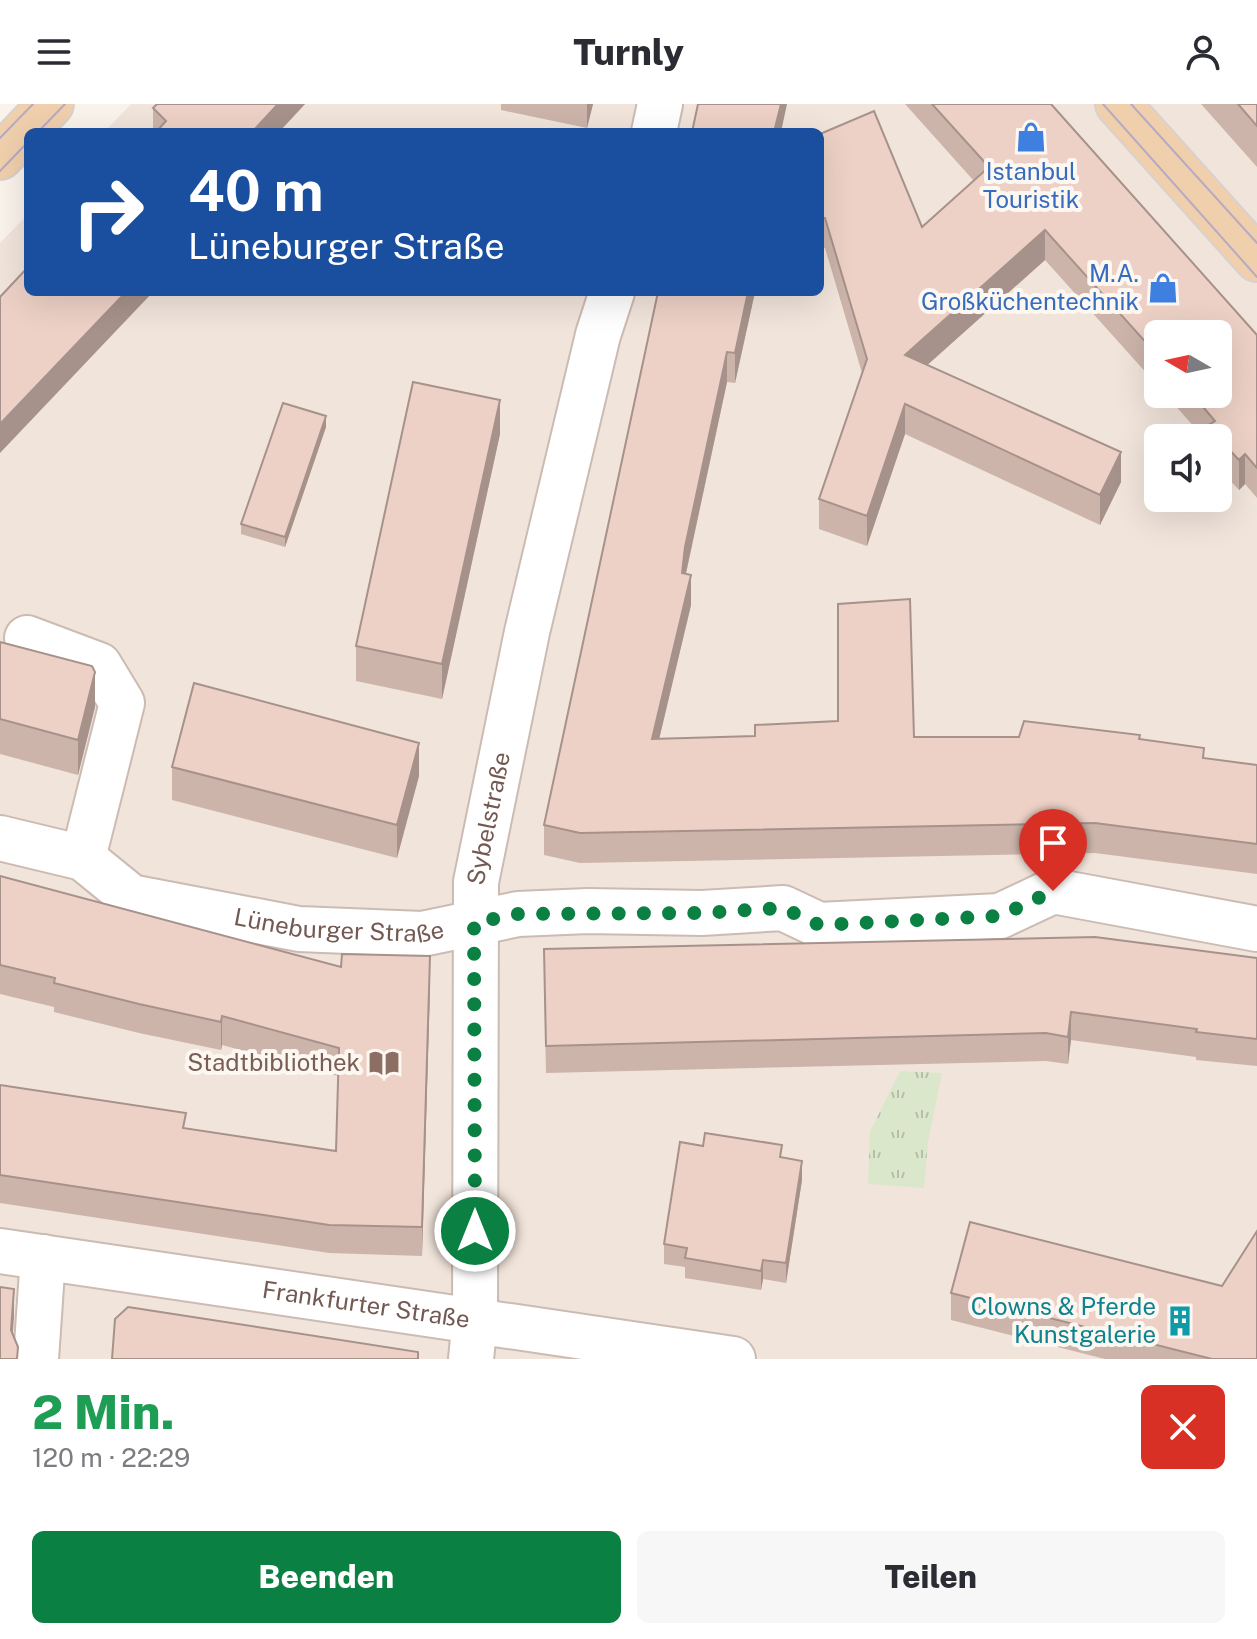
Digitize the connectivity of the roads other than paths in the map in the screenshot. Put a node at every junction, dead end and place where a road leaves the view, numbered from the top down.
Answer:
1 (51, 104) edge
2 (660, 104) edge
3 (1118, 104) edge
4 (28, 128) edge
5 (655, 128) edge
6 (24, 132) edge
7 (0, 157) edge
8 (1257, 259) edge
9 (611, 296) edge
10 (27, 638) dead end
11 (0, 838) edge
12 (83, 858) junction
13 (474, 923) junction
14 (1257, 929) edge
15 (0, 1251) edge
16 (43, 1257) junction
17 (473, 1339) edge
18 (36, 1359) edge
19 (733, 1359) edge

1 - 4 main road
2 - 5 street
3 - 8 main road
6 - 7 main road
9 - 13 street, Sybelstraße
10 - 12 street
11 - 12 street, Lüneburger Straße
12 - 13 street, Lüneburger Straße
13 - 14 street, Lüneburger Straße
13 - 17 street, Sybelstraße
15 - 16 street, Frankfurter Straße
16 - 17 street, Frankfurter Straße
16 - 18 street
17 - 19 street, Frankfurter Straße

